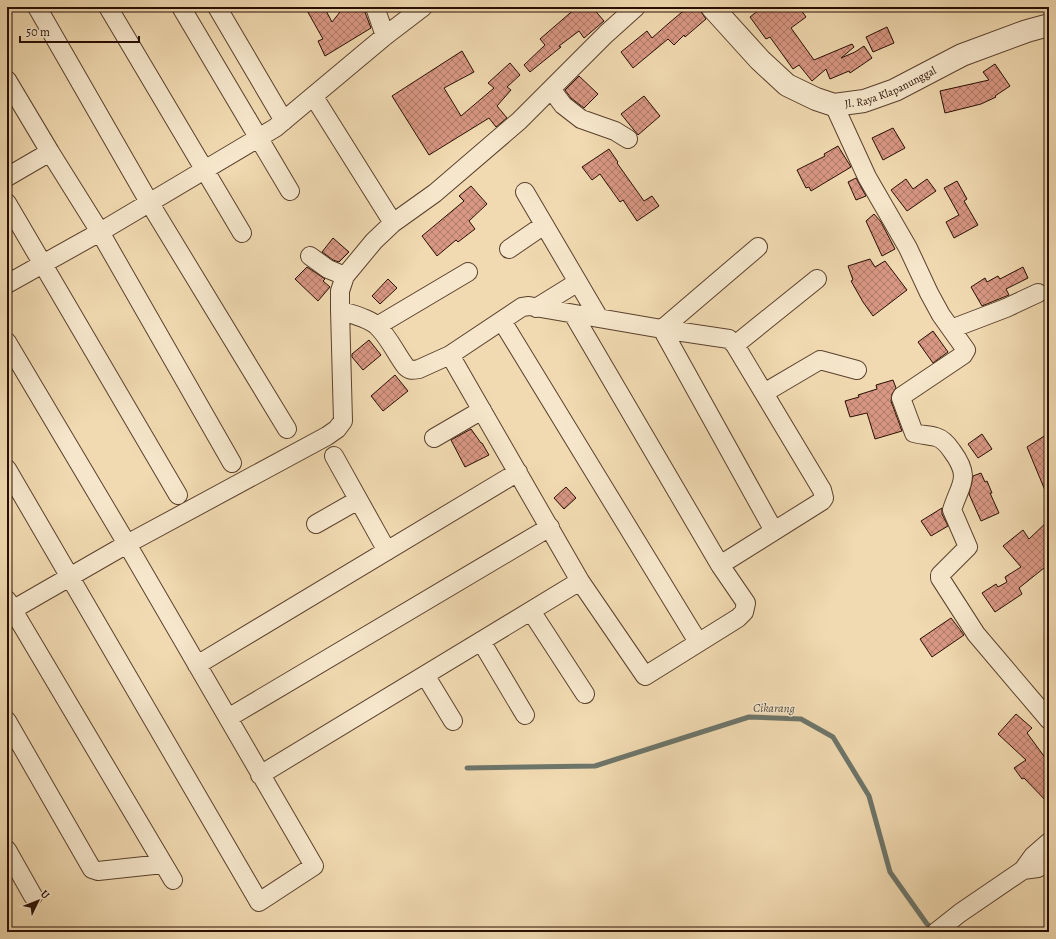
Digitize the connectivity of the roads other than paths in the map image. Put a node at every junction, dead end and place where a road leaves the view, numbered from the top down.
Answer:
1 (37, 7) edge
2 (108, 7) edge
3 (217, 7) edge
4 (375, 7) edge
5 (423, 7) edge
6 (636, 7) edge
7 (712, 7) edge
8 (185, 8) edge
9 (1049, 25) edge
10 (385, 36) junction
11 (7, 80) edge
12 (551, 89) junction
13 (314, 97) junction
14 (834, 105) junction
15 (284, 121) junction
16 (258, 138) junction
17 (628, 139) dead end
18 (50, 152) junction
19 (204, 170) junction
20 (7, 177) edge
21 (290, 191) dead end
22 (524, 192) dead end
23 (149, 202) junction
24 (7, 203) edge
25 (393, 223) junction
26 (544, 225) junction
27 (100, 232) junction
28 (242, 233) dead end
29 (758, 247) dead end
30 (509, 249) dead end
31 (310, 256) dead end
32 (42, 263) junction
33 (468, 272) dead end
34 (345, 276) junction
35 (817, 279) dead end
36 (578, 282) junction
37 (7, 284) edge
38 (1038, 293) dead end
39 (536, 308) junction
40 (340, 310) junction
41 (573, 314) junction
42 (599, 318) junction
43 (502, 321) junction
44 (377, 326) junction
45 (662, 329) junction
46 (951, 329) junction
47 (7, 342) edge
48 (735, 345) junction
49 (450, 355) junction
50 (858, 370) dead end
51 (764, 393) junction
52 (482, 410) junction
53 (287, 429) dead end
54 (434, 438) dead end
55 (334, 456) dead end
56 (232, 463) dead end
57 (7, 469) edge
58 (518, 472) junction
59 (178, 495) dead end
60 (358, 500) junction
61 (316, 524) dead end
62 (550, 527) junction
63 (774, 531) junction
64 (127, 544) junction
65 (386, 551) junction
66 (720, 565) junction
67 (70, 578) junction
68 (580, 581) junction
69 (9, 607) edge
70 (531, 610) junction
71 (481, 641) junction
72 (698, 642) junction
73 (197, 665) junction
74 (425, 675) junction
75 (585, 694) dead end
76 (525, 715) dead end
77 (228, 718) junction
78 (1049, 720) edge
79 (7, 721) edge
80 (453, 721) dead end
81 (260, 775) junction
82 (1049, 842) edge
83 (7, 850) edge
84 (1049, 860) edge
85 (163, 864) junction
86 (1023, 870) junction
87 (173, 880) dead end
88 (33, 896) dead end
89 (936, 932) edge

1 - 23 street
2 - 19 street
3 - 15 street
4 - 10 street
5 - 10 street
6 - 12 street
7 - 14 street, Jl. Raya Klapanunggal
8 - 16 street
9 - 14 street, Jl. Raya Klapanunggal
10 - 13 street
11 - 18 street
12 - 17 street
12 - 25 street
13 - 15 street
13 - 25 street
14 - 46 street
15 - 16 street
16 - 19 street
16 - 21 street
18 - 20 street
18 - 27 street
19 - 23 street
19 - 28 street
22 - 26 street
23 - 27 street
23 - 53 street
24 - 32 street
25 - 34 street
26 - 30 street
26 - 36 street
27 - 32 street
27 - 56 street
29 - 45 street
31 - 34 street
32 - 37 street
32 - 59 street
33 - 44 street
34 - 40 street
35 - 48 street
36 - 39 street
36 - 42 street
38 - 46 street
39 - 41 street
39 - 43 street
40 - 44 street
40 - 64 street
41 - 42 street
41 - 66 street
42 - 45 street
43 - 49 street
43 - 72 street
44 - 49 street
45 - 48 street
45 - 63 street
46 - 78 street
47 - 64 street
48 - 51 street
49 - 52 street
50 - 51 street
51 - 63 street
52 - 54 street
52 - 58 street
55 - 60 street
57 - 67 street
58 - 62 street
58 - 65 street
60 - 61 street
60 - 65 street
62 - 68 street
62 - 77 street
63 - 66 street
64 - 67 street
64 - 73 street
65 - 73 street
66 - 72 street
67 - 69 street
67 - 81 street
68 - 70 street
68 - 72 street
69 - 85 street
70 - 71 street
70 - 75 street
71 - 74 street
71 - 76 street
73 - 77 street
74 - 80 street
74 - 81 street
77 - 81 street
79 - 85 street
82 - 86 street
83 - 88 street
84 - 86 street
85 - 87 street
86 - 89 street

